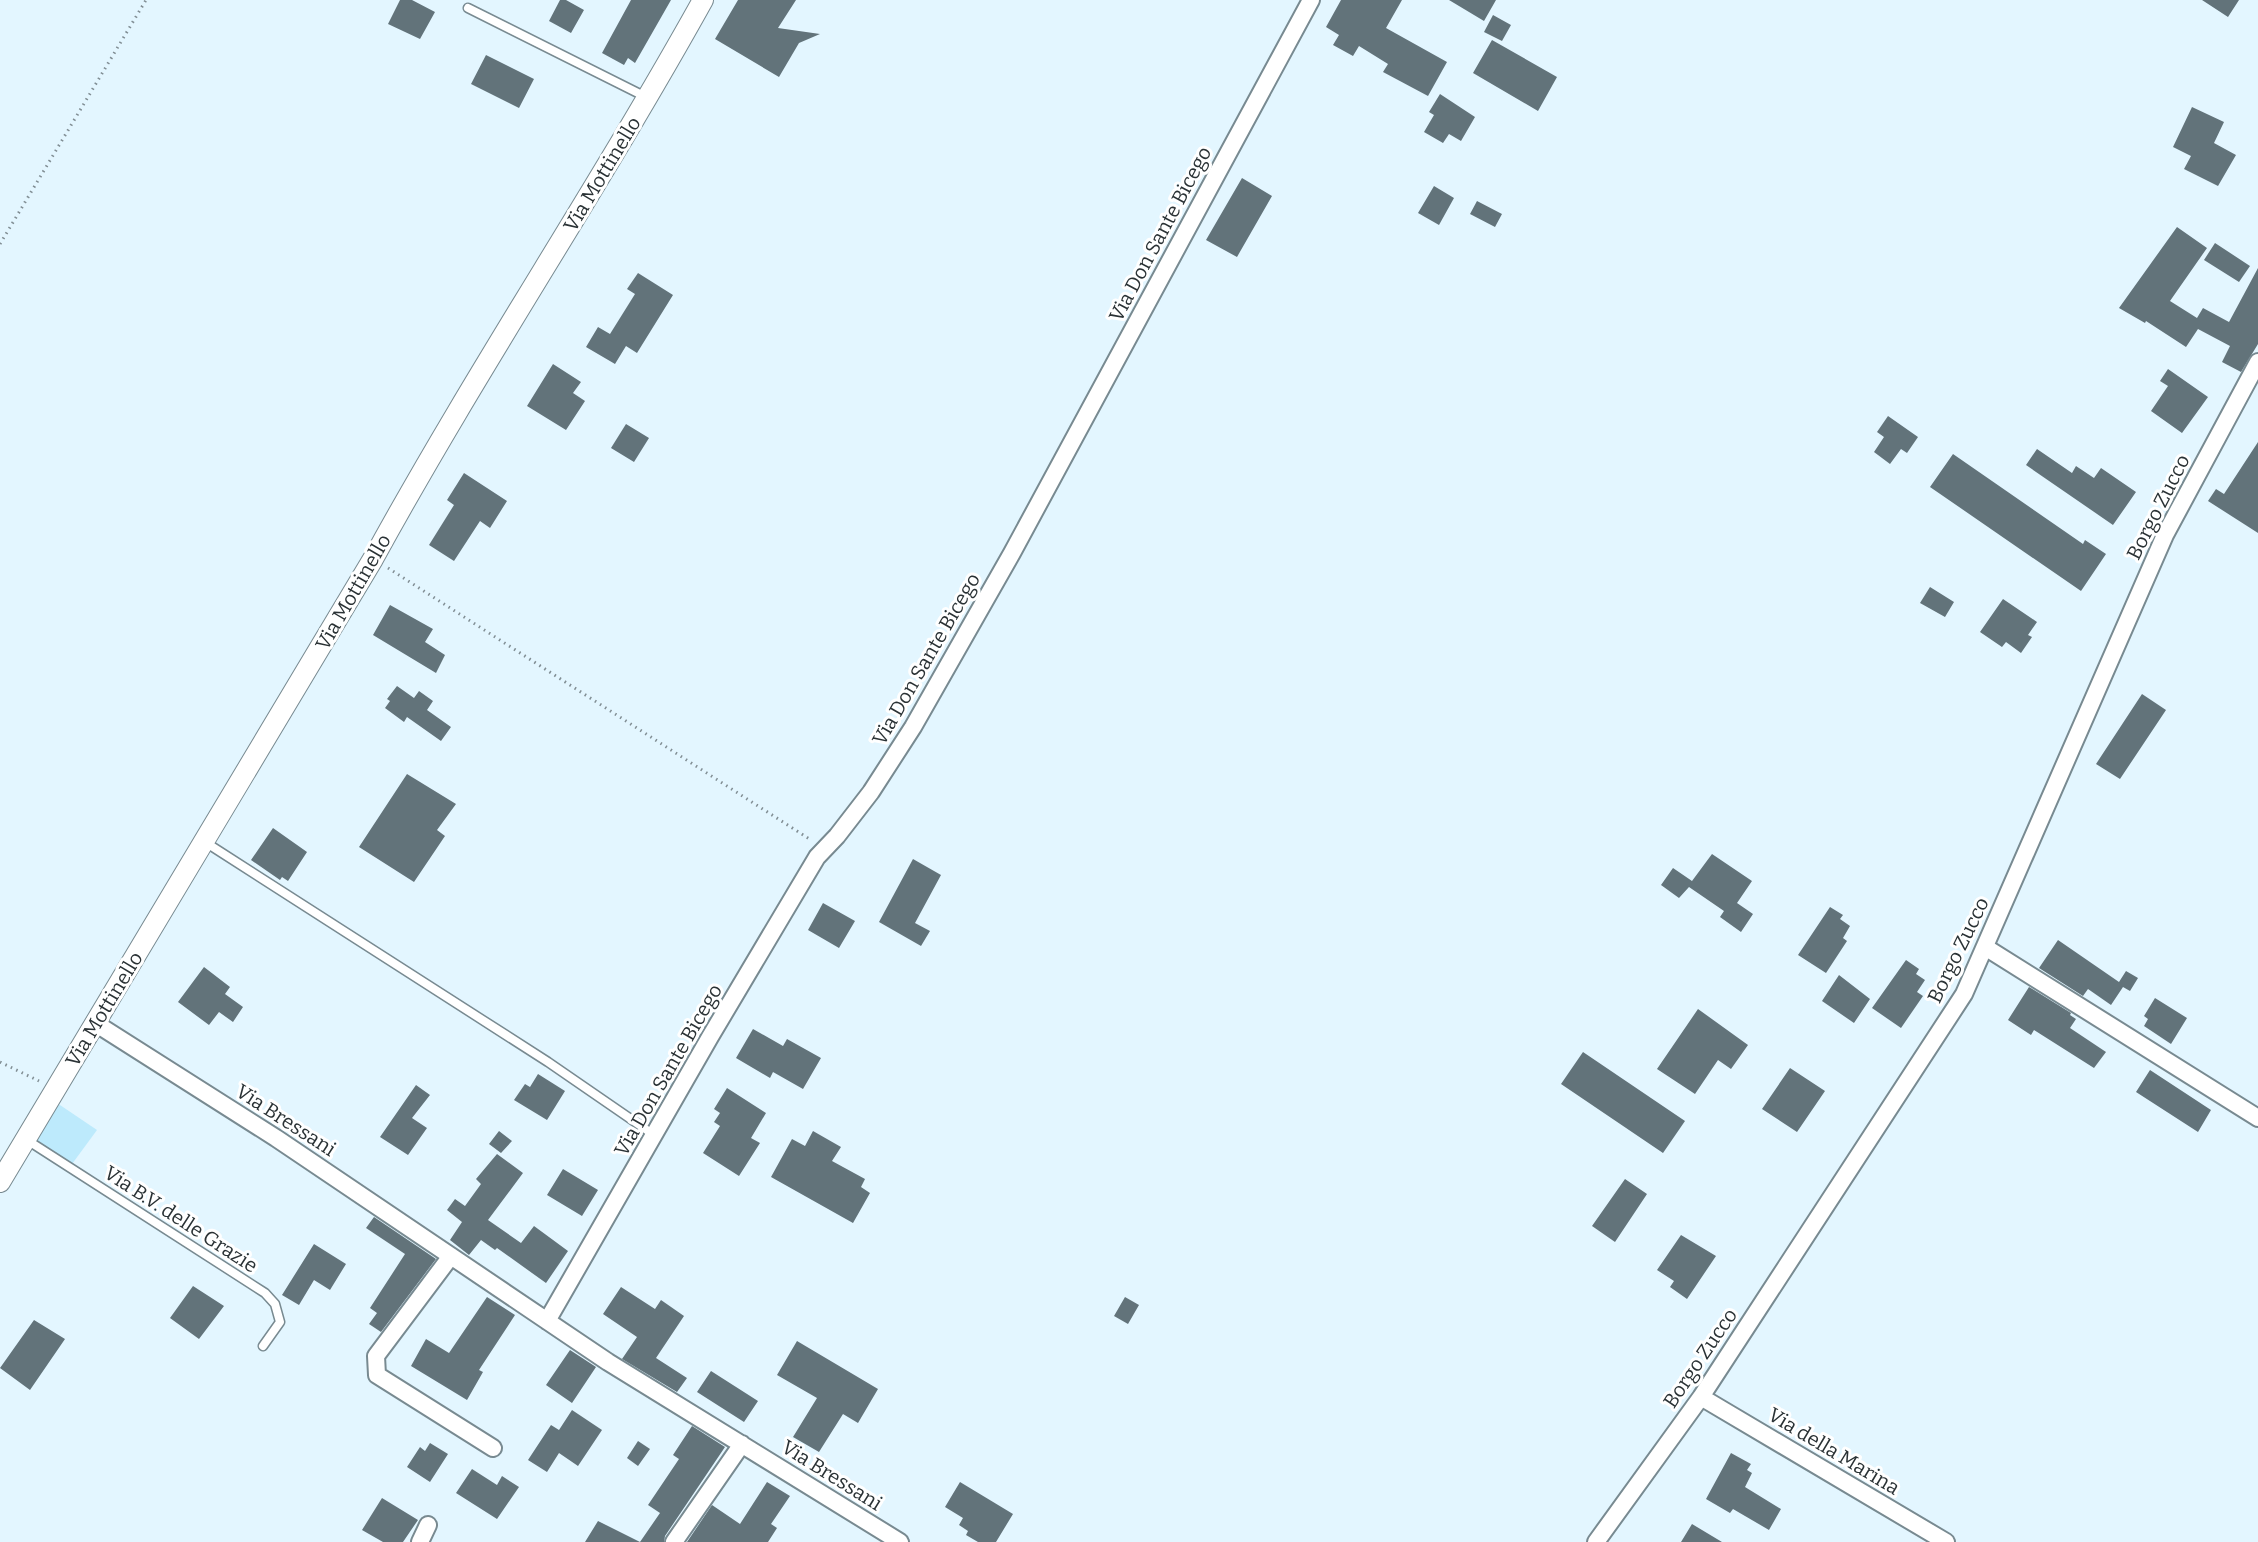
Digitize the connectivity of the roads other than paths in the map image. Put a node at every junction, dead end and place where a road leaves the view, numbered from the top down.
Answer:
1 (703, 0) edge
2 (1311, 0) edge
3 (468, 8) dead end
4 (648, 98) junction
5 (2258, 362) edge
6 (205, 842) junction
7 (1985, 947) junction
8 (95, 1023) junction
9 (2258, 1118) edge
10 (654, 1135) junction
11 (27, 1140) junction
12 (0, 1182) edge
13 (451, 1256) junction
14 (548, 1321) junction
15 (263, 1346) dead end
16 (1701, 1397) junction
17 (742, 1444) junction
18 (493, 1448) dead end
19 (428, 1525) dead end
20 (420, 1542) edge
21 (674, 1542) edge
22 (900, 1542) edge
23 (1596, 1542) edge
24 (1946, 1542) edge

1 - 4 street, Via Mottinello
2 - 10 street, Via Don Sante Bicego
3 - 4 lane
4 - 6 street, Via Mottinello
5 - 7 street, Borgo Zucco
6 - 8 street, Via Mottinello
6 - 10 lane
7 - 9 street
7 - 16 street, Borgo Zucco
8 - 11 street, Via Mottinello
8 - 13 street, Via Bressani
10 - 14 street, Via Don Sante Bicego
11 - 12 street, Via Mottinello
11 - 15 lane, Via B.V. delle Grazie
13 - 14 street, Via Bressani
13 - 18 street
14 - 17 street, Via Bressani
16 - 23 street, Borgo Zucco
16 - 24 street, Via della Marina
17 - 21 street
17 - 22 street, Via Bressani
19 - 20 street

